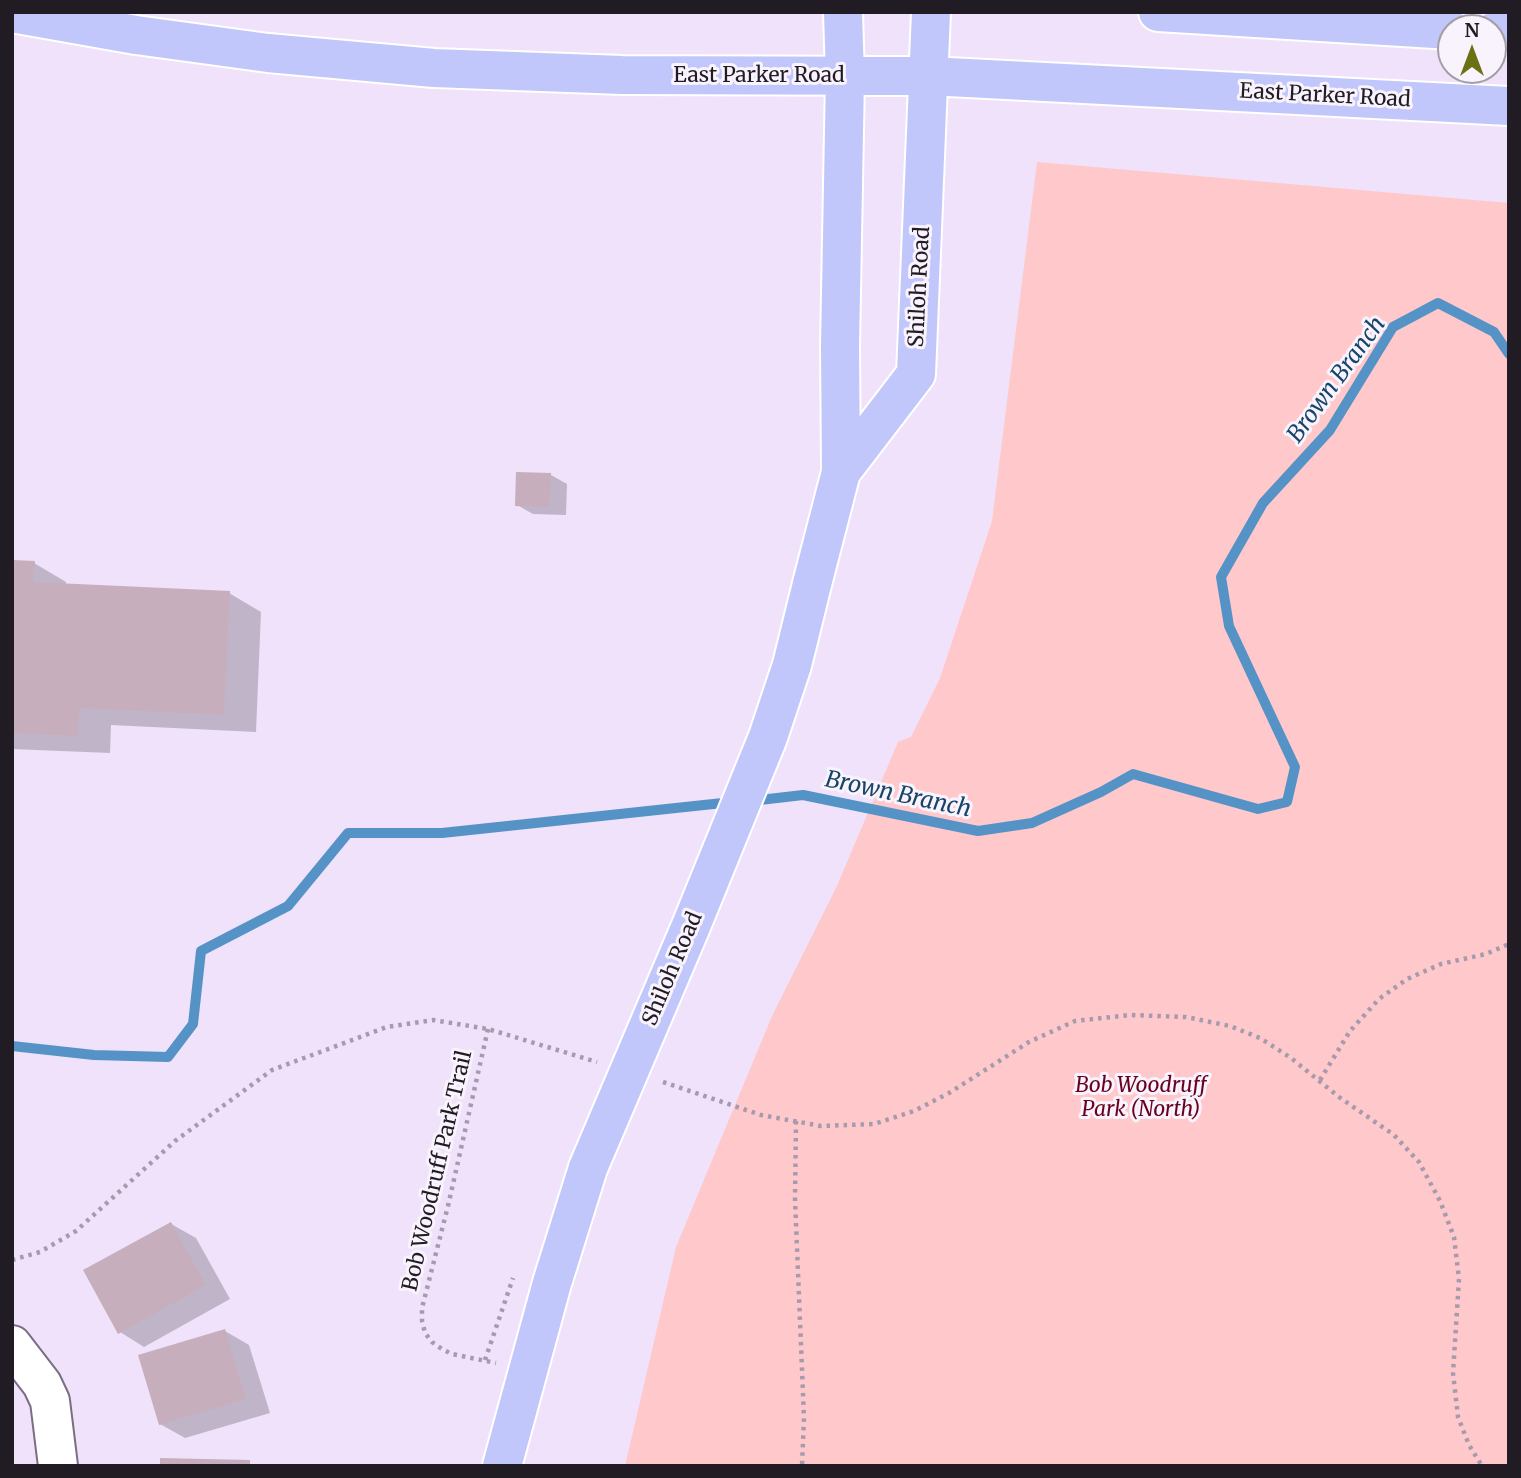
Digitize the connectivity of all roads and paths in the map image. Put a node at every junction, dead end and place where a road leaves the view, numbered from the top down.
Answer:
1 (844, 12) edge
2 (931, 12) edge
3 (1158, 12) edge
4 (12, 13) edge
5 (1437, 29) edge
6 (929, 76) junction
7 (845, 77) junction
8 (1509, 106) edge
9 (841, 472) junction
10 (1509, 944) edge
11 (488, 1029) dead end
12 (796, 1121) dead end
13 (12, 1345) edge
14 (527, 1372) junction
15 (58, 1466) edge
16 (502, 1466) edge
17 (802, 1466) edge
18 (1482, 1466) edge

1 - 7 main road, Shiloh Road
2 - 6 main road, Shiloh Road
3 - 5 main road
4 - 7 main road, East Parker Road
6 - 7 main road, East Parker Road
6 - 8 main road, East Parker Road
6 - 9 main road, Shiloh Road
7 - 9 main road, Shiloh Road
9 - 14 main road, Shiloh Road, bridge
10 - 18 path
11 - 14 path, Bob Woodruff Park Trail
12 - 17 path
13 - 15 street
14 - 16 main road, Shiloh Road

